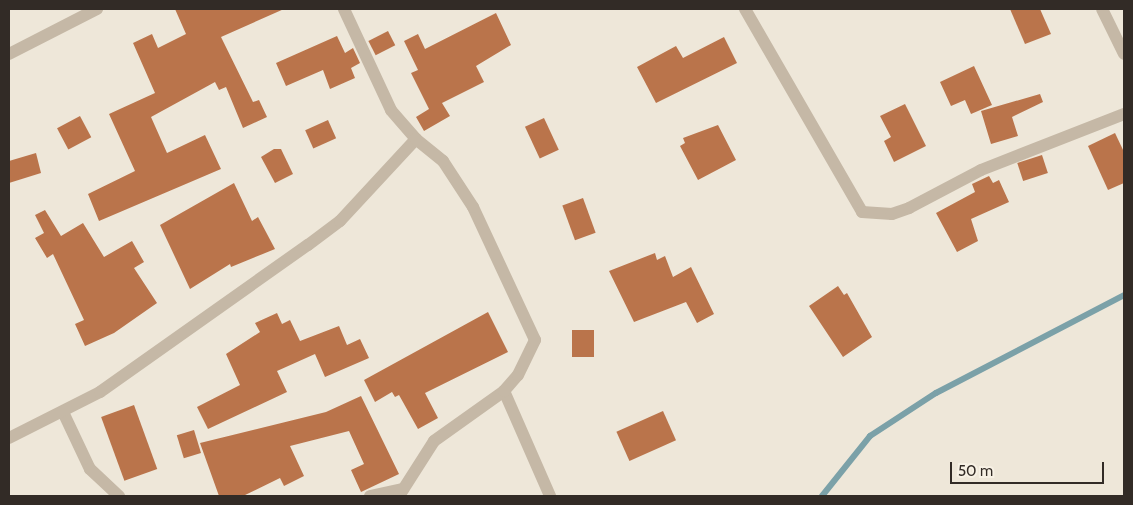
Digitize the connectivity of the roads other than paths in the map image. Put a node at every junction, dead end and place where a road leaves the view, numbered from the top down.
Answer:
1 (97, 9) edge
2 (344, 9) edge
3 (745, 9) edge
4 (1102, 9) edge
5 (9, 54) edge
6 (1124, 54) edge
7 (1124, 114) edge
8 (416, 139) junction
9 (504, 391) junction
10 (63, 412) junction
11 (9, 438) edge
12 (401, 493) edge
13 (119, 496) edge
14 (370, 496) edge
15 (550, 496) edge

1 - 5 street
2 - 8 street
3 - 7 street
4 - 6 street
8 - 9 street
8 - 10 street
9 - 12 street
9 - 15 street
10 - 11 street
10 - 13 street
12 - 14 street

